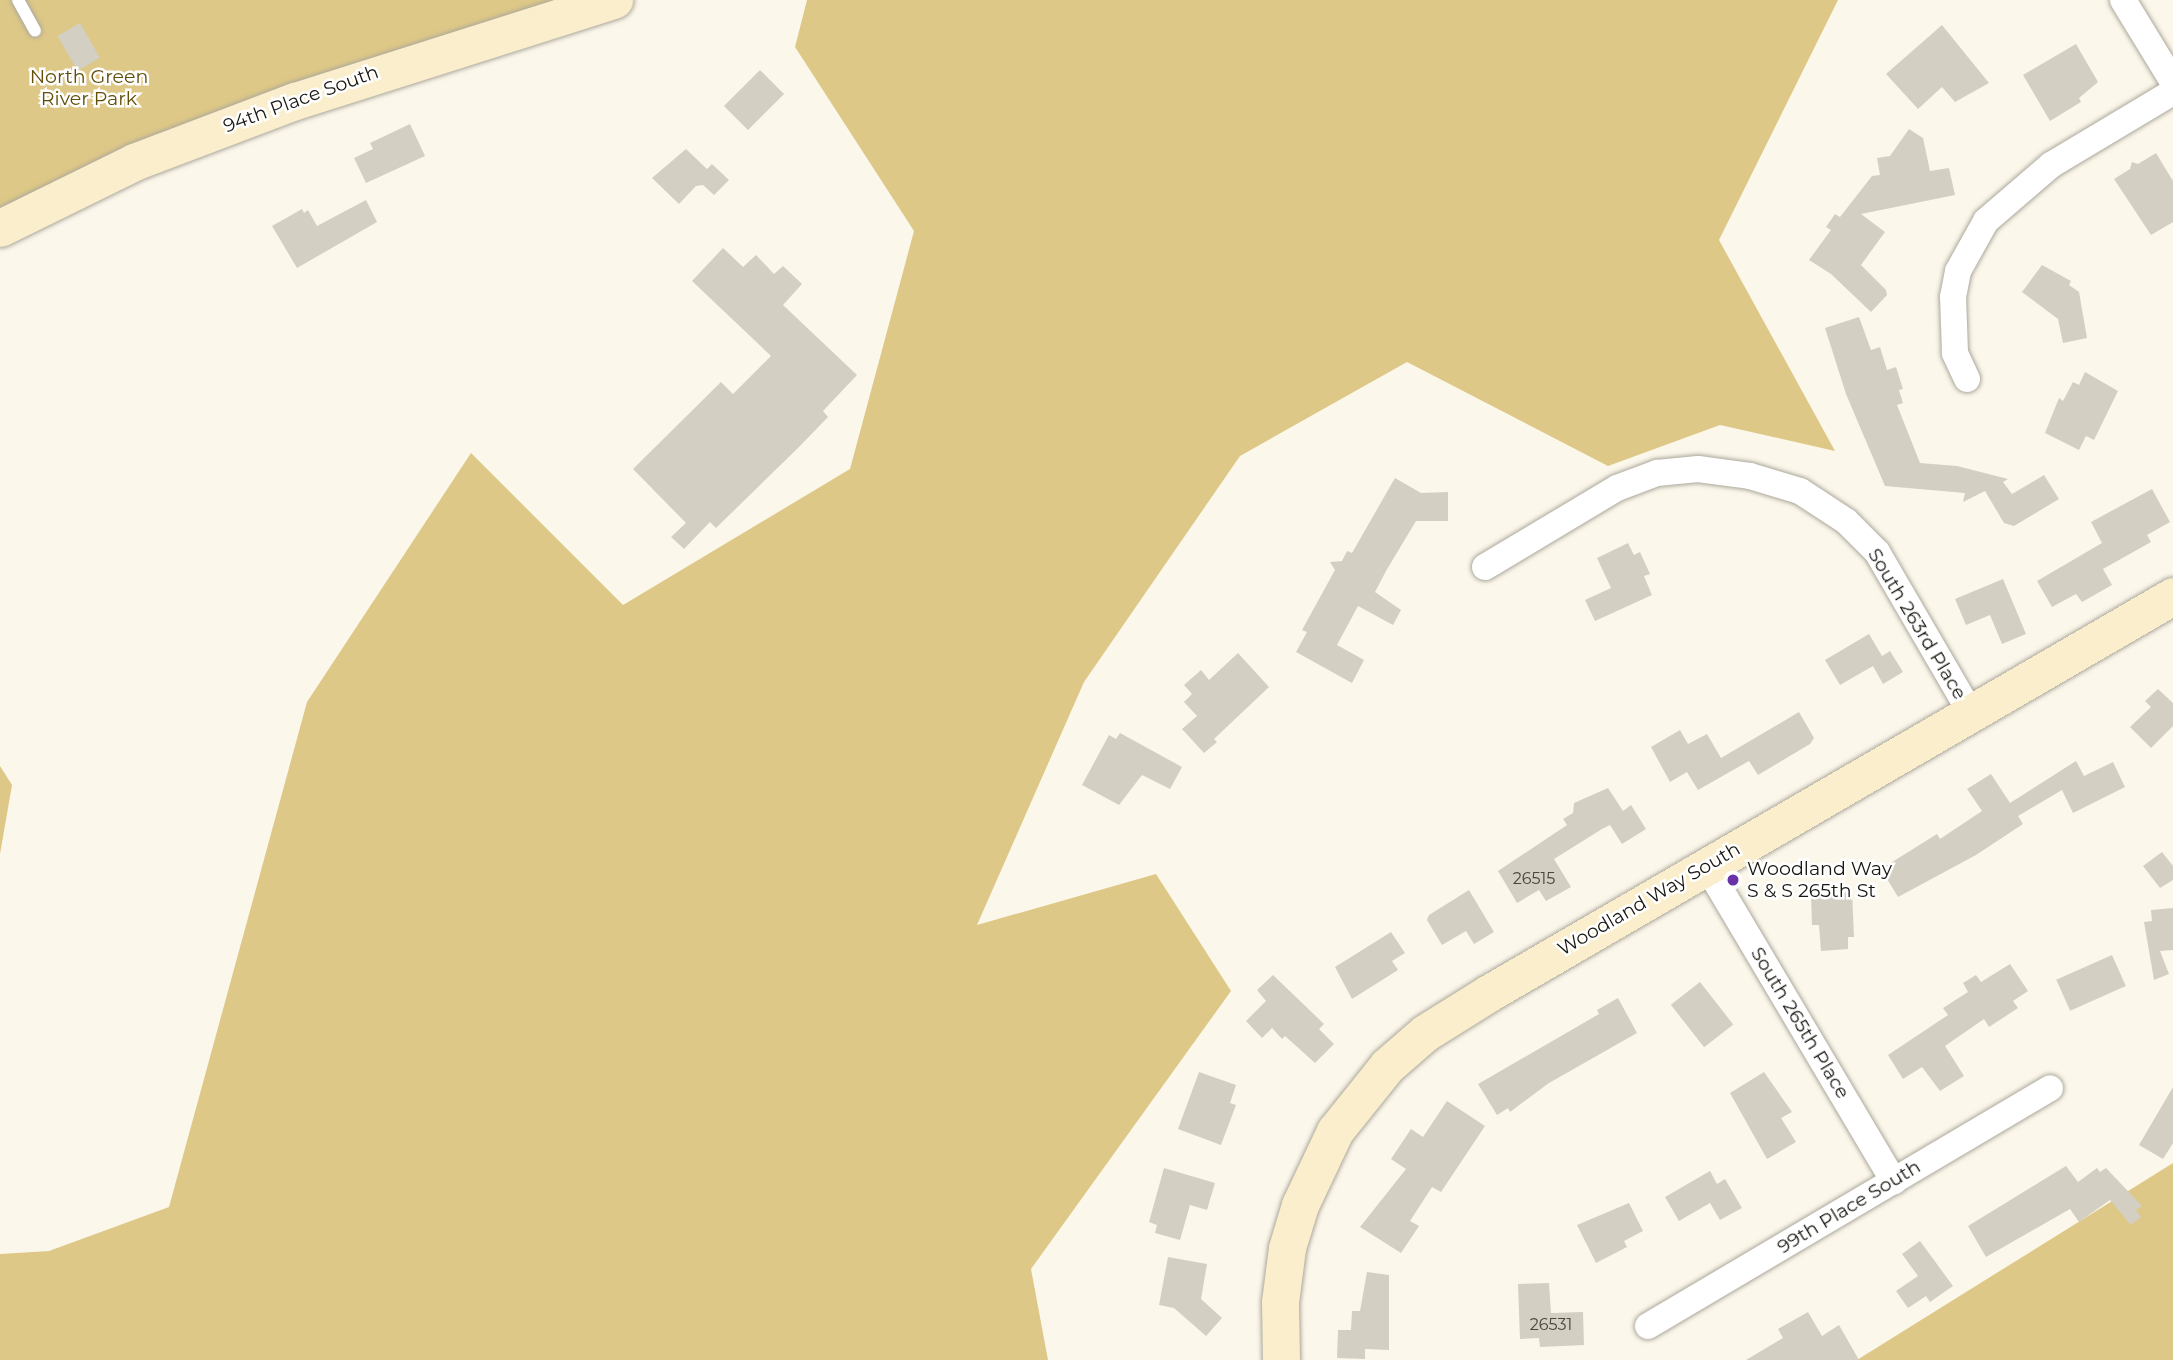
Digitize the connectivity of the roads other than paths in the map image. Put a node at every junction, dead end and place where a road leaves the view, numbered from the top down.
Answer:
1 (18, 0) edge
2 (614, 0) edge
3 (2123, 0) edge
4 (35, 31) dead end
5 (2173, 82) edge
6 (2173, 92) edge
7 (0, 228) edge
8 (1967, 379) dead end
9 (1485, 567) dead end
10 (2173, 596) edge
11 (1972, 715) junction
12 (1706, 865) junction
13 (2050, 1088) dead end
14 (1894, 1181) junction
15 (1648, 1326) dead end
16 (1281, 1360) edge

1 - 4 lane
2 - 7 street, 94th Place South
3 - 5 street
6 - 8 street
9 - 11 street, South 263rd Place
10 - 11 street, Woodland Way South
11 - 12 street, Woodland Way South
12 - 14 street, South 265th Place
12 - 16 street, Woodland Way South
13 - 14 street, 99th Place South
14 - 15 street, 99th Place South

